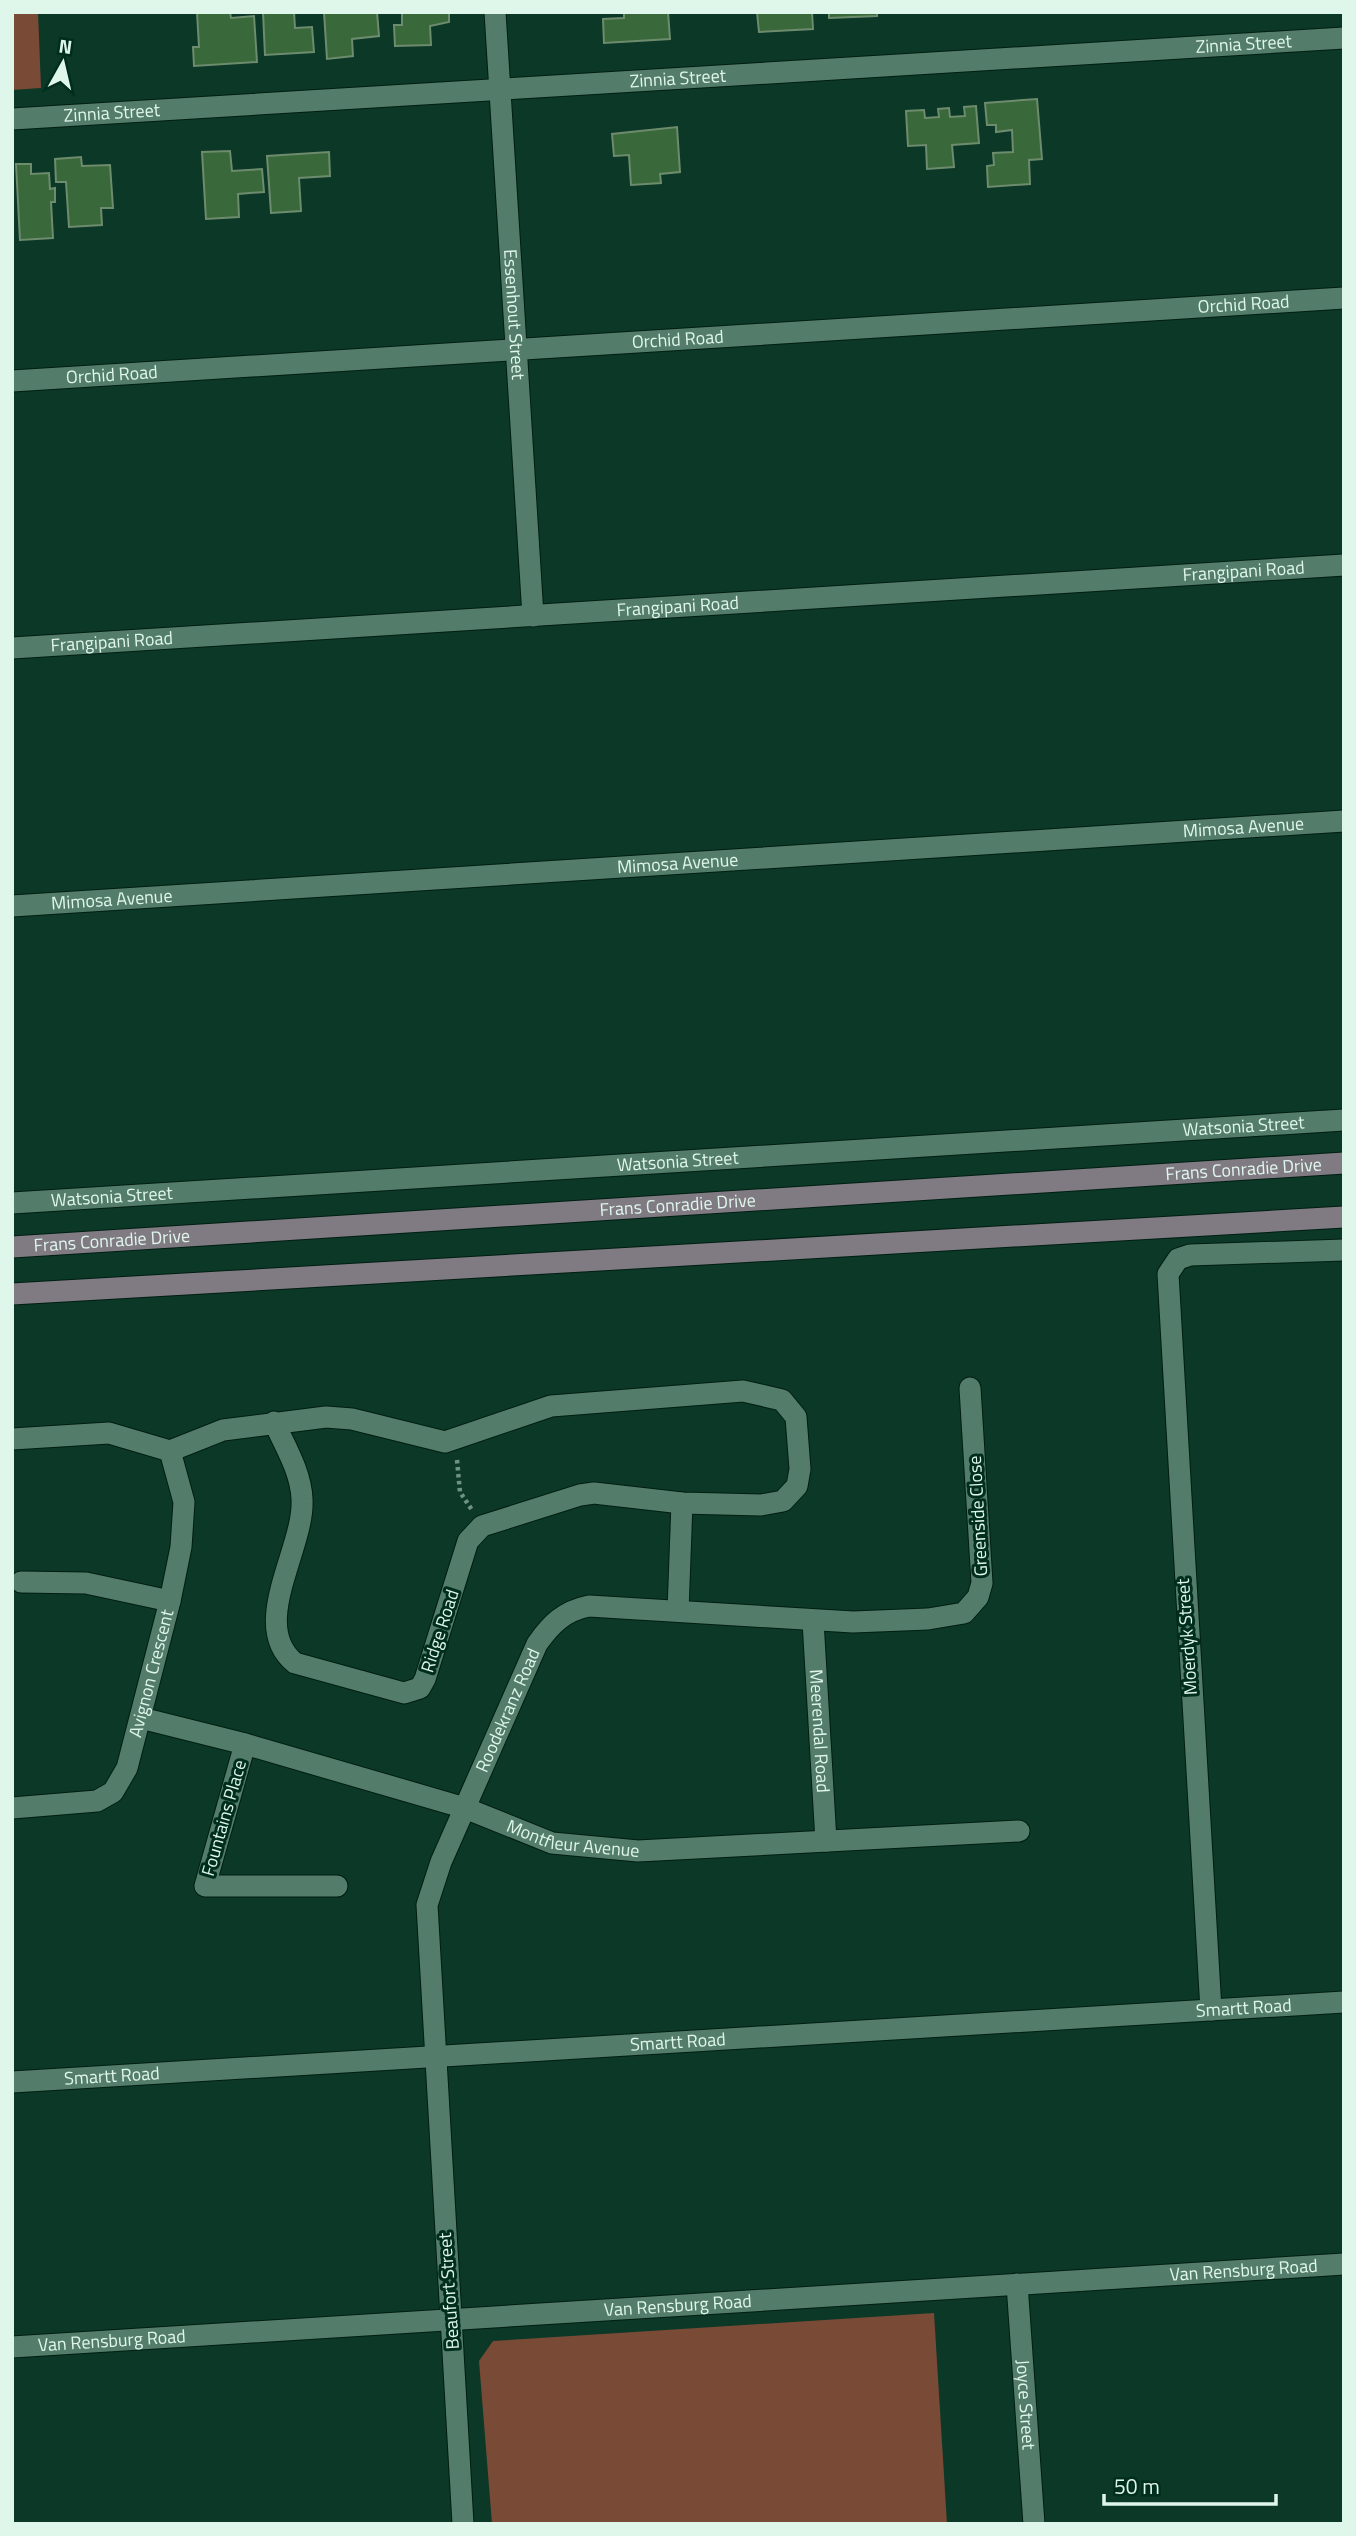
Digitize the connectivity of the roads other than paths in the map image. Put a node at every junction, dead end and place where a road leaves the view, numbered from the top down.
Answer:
1 (495, 12) edge
2 (1344, 38) edge
3 (500, 91) junction
4 (12, 119) edge
5 (1344, 298) edge
6 (517, 349) junction
7 (12, 381) edge
8 (1344, 565) edge
9 (533, 616) junction
10 (12, 648) edge
11 (1344, 821) edge
12 (12, 906) edge
13 (1344, 1120) edge
14 (1344, 1163) edge
15 (12, 1203) edge
16 (1344, 1217) edge
17 (12, 1247) edge
18 (1344, 1250) edge
19 (12, 1294) edge
20 (970, 1388) dead end
21 (274, 1422) junction
22 (12, 1439) edge
23 (170, 1451) junction
24 (682, 1503) junction
25 (21, 1582) dead end
26 (170, 1601) junction
27 (678, 1611) junction
28 (813, 1621) junction
29 (141, 1718) junction
30 (246, 1744) junction
31 (12, 1808) edge
32 (465, 1808) junction
33 (1019, 1831) dead end
34 (826, 1841) junction
35 (337, 1886) dead end
36 (1344, 2002) edge
37 (1211, 2010) junction
38 (434, 2059) junction
39 (12, 2082) edge
40 (1344, 2264) edge
41 (1017, 2284) junction
42 (450, 2319) junction
43 (12, 2347) edge
44 (463, 2524) edge
45 (1034, 2524) edge

1 - 3 street, Essenhout Street
2 - 3 street, Zinnia Street
3 - 4 street, Zinnia Street
3 - 6 street, Essenhout Street
5 - 6 street, Orchid Road
6 - 7 street, Orchid Road
6 - 9 street, Essenhout Street
8 - 9 street, Frangipani Road
9 - 10 street, Frangipani Road
11 - 12 street, Mimosa Avenue
13 - 15 street, Watsonia Street
14 - 17 main road, Frans Conradie Drive
16 - 19 main road
18 - 37 street, Moerdyk Street
20 - 28 street, Greenside Close
21 - 23 street
21 - 24 street
21 - 24 street, Ridge Road
22 - 23 street
23 - 26 street, Avignon Crescent
24 - 27 street
25 - 26 street
26 - 29 street, Avignon Crescent
27 - 28 street, Roodekranz Road
27 - 32 street, Roodekranz Road
28 - 34 street, Meerendal Road
29 - 30 street, Montfleur Avenue
29 - 31 street, Avignon Crescent
30 - 32 street, Montfleur Avenue
30 - 35 street, Fountains Place
32 - 34 street, Montfleur Avenue
32 - 38 street, Roodekranz Road
33 - 34 street, Montfleur Avenue
36 - 37 street, Smartt Road
37 - 38 street, Smartt Road
38 - 39 street, Smartt Road
38 - 42 street, Beaufort Street
40 - 41 street, Van Rensburg Road
41 - 42 street, Van Rensburg Road
41 - 45 street, Joyce Street
42 - 43 street, Van Rensburg Road
42 - 44 street, Beaufort Street

